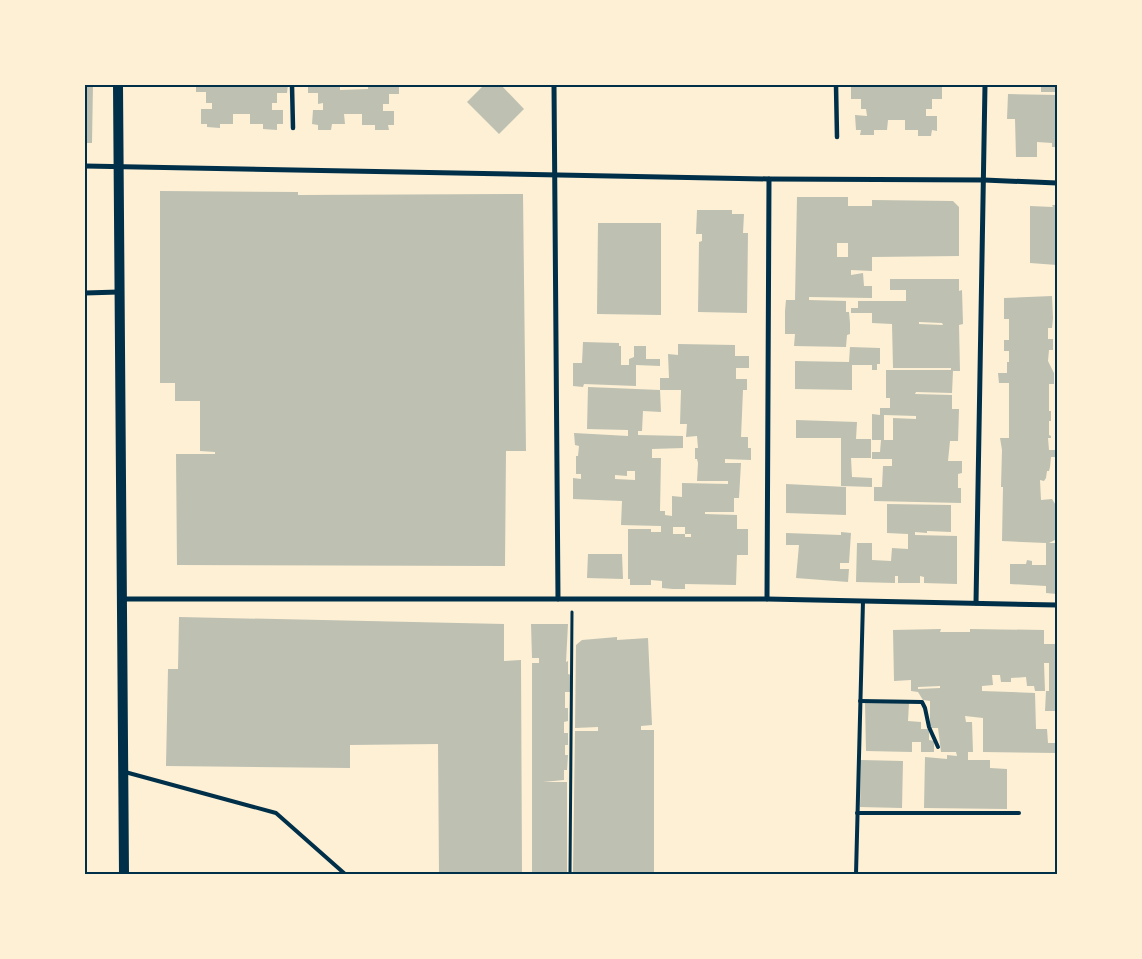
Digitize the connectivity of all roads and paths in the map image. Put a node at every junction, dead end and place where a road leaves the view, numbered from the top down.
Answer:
1 (118, 85) edge
2 (292, 85) edge
3 (554, 85) edge
4 (836, 85) edge
5 (985, 85) edge
6 (294, 128) dead end
7 (837, 137) dead end
8 (85, 166) edge
9 (119, 166) junction
10 (554, 174) junction
11 (769, 179) junction
12 (984, 180) junction
13 (1057, 182) edge
14 (120, 292) junction
15 (85, 293) edge
16 (123, 599) junction
17 (558, 599) junction
18 (572, 599) junction
19 (767, 599) junction
20 (863, 601) junction
21 (976, 604) junction
22 (1057, 605) edge
23 (860, 701) junction
24 (938, 747) dead end
25 (124, 772) junction
26 (1019, 812) dead end
27 (858, 813) junction
28 (124, 874) edge
29 (344, 874) edge
30 (570, 874) edge
31 (856, 874) edge

1 - 9 main road
2 - 6 street
3 - 10 street
4 - 7 street
5 - 12 street
8 - 9 street
9 - 10 street
9 - 14 main road
10 - 11 street
10 - 17 street
11 - 12 street
11 - 19 street
12 - 13 street
12 - 21 street
14 - 15 street
14 - 16 main road
16 - 17 street
16 - 25 main road
17 - 18 street
18 - 19 street
18 - 30 path
19 - 20 street
20 - 21 street
20 - 23 lane
21 - 22 street
23 - 24 lane
23 - 27 lane
25 - 28 main road
25 - 29 lane
26 - 27 lane
27 - 31 lane

